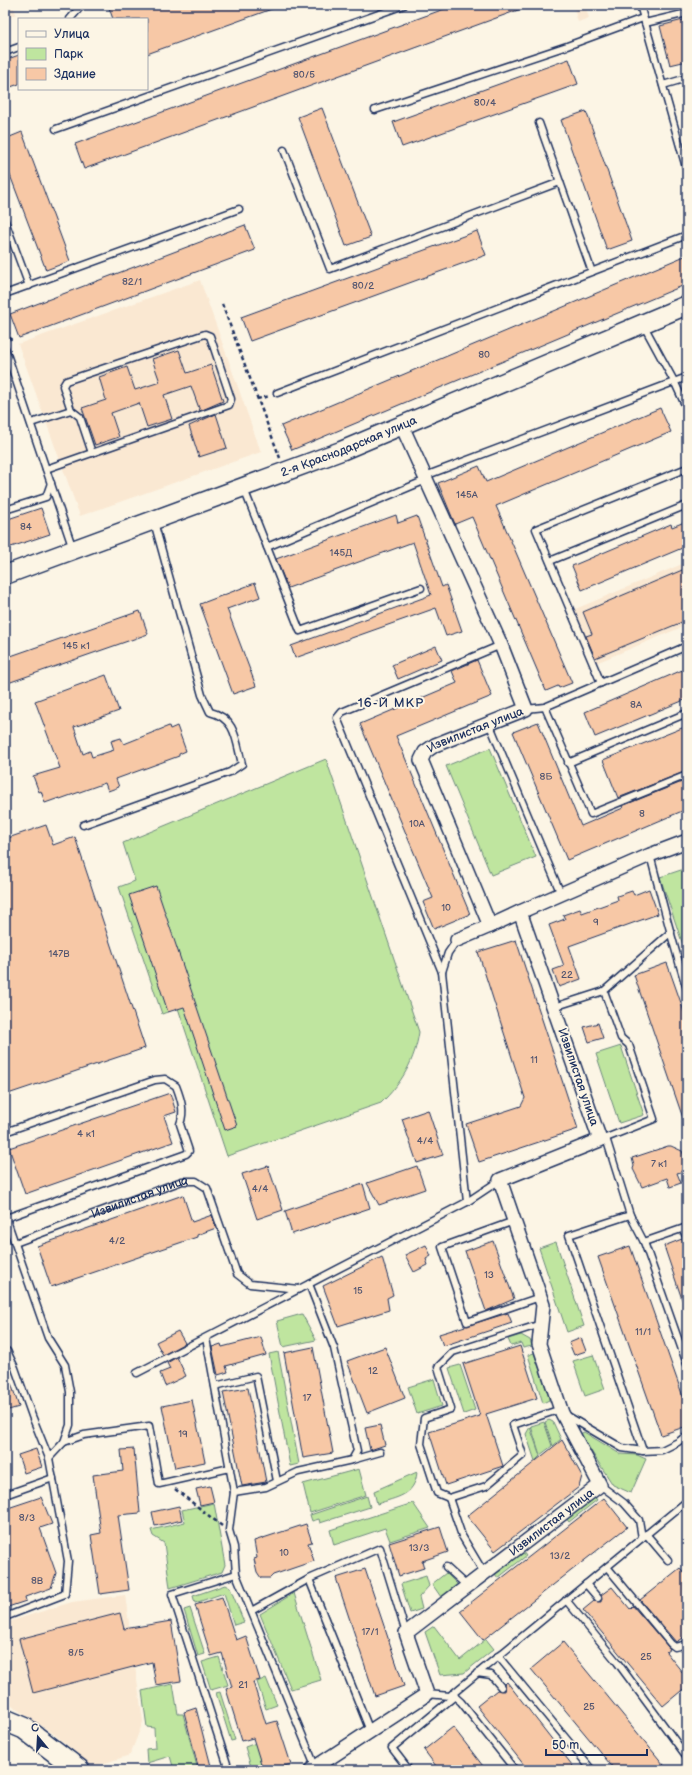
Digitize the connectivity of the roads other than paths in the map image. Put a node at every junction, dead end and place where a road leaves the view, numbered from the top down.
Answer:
1 (82, 5) edge
2 (404, 5) edge
3 (640, 5) edge
4 (687, 13) edge
5 (71, 18) edge
6 (644, 20) junction
7 (18, 47) edge
8 (5, 52) edge
9 (687, 78) edge
10 (663, 85) junction
11 (375, 110) dead end
12 (539, 123) dead end
13 (56, 129) dead end
14 (284, 150) dead end
15 (687, 171) edge
16 (560, 182) junction
17 (239, 209) dead end
18 (5, 221) edge
19 (687, 235) edge
20 (592, 272) junction
21 (29, 286) junction
22 (5, 294) edge
23 (687, 305) edge
24 (643, 325) junction
25 (5, 348) edge
26 (687, 377) edge
27 (676, 383) junction
28 (277, 393) dead end
29 (71, 410) junction
30 (687, 410) edge
31 (31, 424) junction
32 (402, 426) junction
33 (92, 452) junction
34 (46, 468) junction
35 (687, 468) edge
36 (425, 478) junction
37 (51, 483) junction
38 (244, 488) junction
39 (687, 505) edge
40 (5, 510) edge
41 (153, 521) junction
42 (267, 547) junction
43 (73, 551) junction
44 (550, 561) junction
45 (5, 575) edge
46 (421, 588) dead end
47 (501, 645) junction
48 (687, 646) edge
49 (600, 683) junction
50 (545, 707) junction
51 (526, 709) junction
52 (687, 713) edge
53 (489, 723) junction
54 (568, 763) junction
55 (687, 775) edge
56 (83, 825) dead end
57 (687, 841) edge
58 (650, 854) junction
59 (561, 894) junction
60 (520, 912) junction
61 (490, 926) junction
62 (671, 932) junction
63 (457, 940) joint
64 (442, 972) junction
65 (687, 989) edge
66 (604, 991) junction
67 (554, 1008) junction
68 (5, 1132) edge
69 (603, 1139) junction
70 (500, 1180) junction
71 (467, 1202) junction
72 (630, 1215) junction
73 (6, 1216) edge
74 (514, 1221) junction
75 (685, 1228) edge
76 (687, 1239) edge
77 (644, 1242) junction
78 (14, 1243) junction
79 (309, 1284) junction
80 (299, 1289) junction
81 (540, 1297) junction
82 (542, 1324) junction
83 (206, 1338) junction
84 (5, 1351) edge
85 (687, 1364) edge
86 (137, 1373) dead end
87 (215, 1386) junction
88 (562, 1411) junction
89 (687, 1435) edge
90 (64, 1442) junction
91 (643, 1451) junction
92 (380, 1452) dead end
93 (49, 1458) junction
94 (352, 1460) junction
95 (230, 1468) junction
96 (53, 1478) junction
97 (278, 1481) junction
98 (600, 1484) junction
99 (234, 1492) junction
100 (5, 1495) edge
101 (449, 1498) junction
102 (687, 1501) edge
103 (644, 1536) junction
104 (668, 1560) dead end
105 (446, 1567) dead end
106 (607, 1567) junction
107 (484, 1573) junction
108 (236, 1574) junction
109 (309, 1579) junction
110 (586, 1584) junction
111 (467, 1586) junction
112 (598, 1598) dead end
113 (566, 1600) junction
114 (253, 1610) junction
115 (5, 1617) edge
116 (406, 1633) junction
117 (687, 1644) edge
118 (498, 1656) junction
119 (477, 1673) junction
120 (501, 1687) dead end
121 (427, 1694) junction
122 (453, 1695) junction
123 (5, 1720) edge
124 (370, 1732) junction
125 (687, 1757) edge
126 (313, 1768) edge
127 (79, 1770) edge
128 (229, 1770) edge
129 (409, 1770) edge
130 (515, 1770) edge
131 (592, 1770) edge

1 - 5 lane
2 - 13 lane
3 - 6 lane
4 - 6 lane
6 - 10 lane
6 - 11 lane
7 - 8 lane
9 - 10 lane
10 - 15 lane
12 - 16 lane
14 - 16 lane
16 - 20 lane
17 - 21 lane
18 - 21 lane
19 - 20 lane
20 - 28 lane
21 - 22 lane
23 - 24 street, 2-я Краснодарская улица
24 - 27 lane
24 - 32 street, 2-я Краснодарская улица
25 - 31 lane
26 - 27 lane
27 - 30 lane
27 - 36 lane
29 - 31 lane
29 - 33 lane
29 - 33 lane
31 - 34 lane
32 - 36 street, Извилистая улица
32 - 38 street, 2-я Краснодарская улица
33 - 34 lane
34 - 37 lane
35 - 44 lane
36 - 42 lane
36 - 47 street, Извилистая улица
37 - 40 lane
37 - 43 lane
38 - 41 street, 2-я Краснодарская улица
38 - 42 lane
39 - 44 lane
41 - 43 street, 2-я Краснодарская улица
41 - 56 lane
42 - 46 lane
43 - 45 street, 2-я Краснодарская улица
44 - 49 lane
47 - 51 street, Извилистая улица
47 - 64 lane
48 - 49 lane
49 - 50 lane
50 - 51 lane
50 - 54 lane
51 - 53 street, Извилистая улица
52 - 54 lane
53 - 59 lane
53 - 61 street, Извилистая улица
54 - 55 lane
57 - 58 street
58 - 59 street
58 - 62 lane
59 - 60 street
60 - 61 street
60 - 67 street, Извилистая улица
61 - 63 street
62 - 65 lane
62 - 66 lane
63 - 64 lane
64 - 71 lane
66 - 67 lane
66 - 69 lane
67 - 69 street, Извилистая улица
68 - 73 lane
69 - 70 street, Извилистая улица
69 - 72 lane
70 - 71 lane, Извилистая улица
70 - 74 street, Извилистая улица
71 - 79 lane, Извилистая улица
72 - 77 lane
72 - 91 lane
73 - 78 lane
74 - 81 street, Извилистая улица
74 - 81 lane
75 - 76 lane
75 - 77 lane
77 - 85 lane
78 - 80 lane, Извилистая улица
78 - 90 lane
79 - 80 lane, Извилистая улица
79 - 94 lane
80 - 83 lane, Извилистая улица
81 - 82 street, Извилистая улица
82 - 88 street, Извилистая улица
82 - 101 lane
83 - 86 lane, Извилистая улица
83 - 87 lane
84 - 93 lane
87 - 95 lane
87 - 97 lane
88 - 91 lane
88 - 98 street, Извилистая улица
88 - 101 lane
89 - 91 lane
90 - 93 lane
90 - 95 lane
92 - 94 lane
93 - 96 lane
94 - 97 lane
95 - 99 lane
96 - 100 lane
96 - 115 lane
97 - 99 lane
98 - 103 lane
98 - 107 street, Извилистая улица
99 - 108 lane
101 - 107 lane
102 - 103 lane
103 - 104 lane
103 - 106 lane
105 - 111 lane
106 - 110 lane
106 - 117 lane
107 - 111 street, Извилистая улица
108 - 114 lane
108 - 128 lane
109 - 114 lane
109 - 116 lane
109 - 124 lane
110 - 112 lane
110 - 113 lane
111 - 116 street, Извилистая улица
113 - 118 lane
113 - 125 lane
114 - 126 lane
116 - 121 street
118 - 119 lane
118 - 131 lane
119 - 120 lane
119 - 122 lane
121 - 122 lane
121 - 124 street
122 - 129 lane
122 - 130 lane
123 - 127 main road
124 - 126 street

